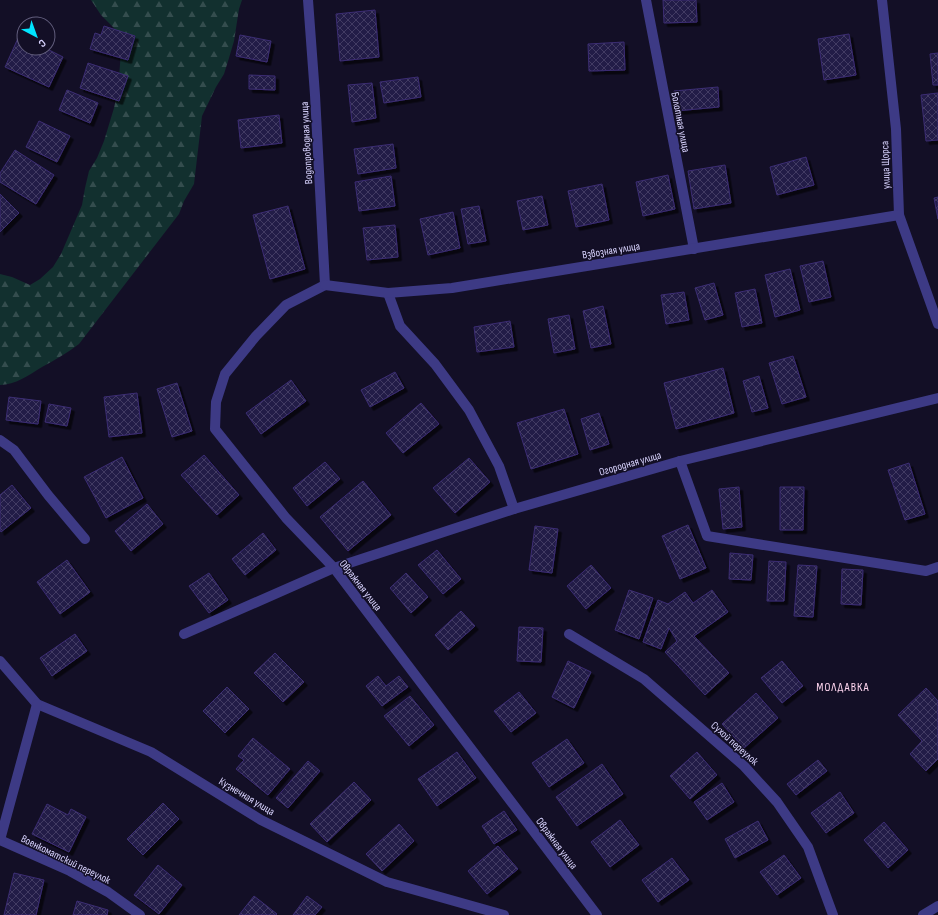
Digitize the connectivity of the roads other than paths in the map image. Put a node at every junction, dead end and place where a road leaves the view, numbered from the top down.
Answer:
1 (308, 0) edge
2 (646, 0) edge
3 (882, 0) edge
4 (899, 216) junction
5 (694, 249) junction
6 (325, 286) junction
7 (388, 293) junction
8 (938, 324) edge
9 (938, 398) edge
10 (0, 440) edge
11 (680, 461) junction
12 (514, 509) junction
13 (85, 539) dead end
14 (938, 567) edge
15 (334, 568) junction
16 (184, 634) dead end
17 (569, 634) dead end
18 (0, 661) edge
19 (37, 704) junction
20 (0, 840) edge
21 (938, 906) edge
22 (140, 915) edge
23 (504, 915) edge
24 (597, 915) edge
25 (832, 915) edge
26 (923, 915) edge

1 - 6 street, Водопроводная улица
2 - 5 street, Болотная улица
3 - 4 street, улица Щорса
4 - 5 street, Взвозная улица
4 - 8 street, улица Щорса
5 - 7 street, Взвозная улица
6 - 7 street, Взвозная улица
6 - 15 street, Овражная улица
7 - 12 street
9 - 11 street, Огородная улица
10 - 13 street
11 - 12 street, Огородная улица
11 - 14 street
12 - 15 street, Огородная улица
15 - 16 street, Огородная улица
15 - 24 street, Овражная улица
17 - 25 street, Сухой переулок
18 - 19 street, Кузнечная улица
19 - 20 street
19 - 23 street, Кузнечная улица
20 - 22 street, Военкоматский переулок
21 - 26 street

